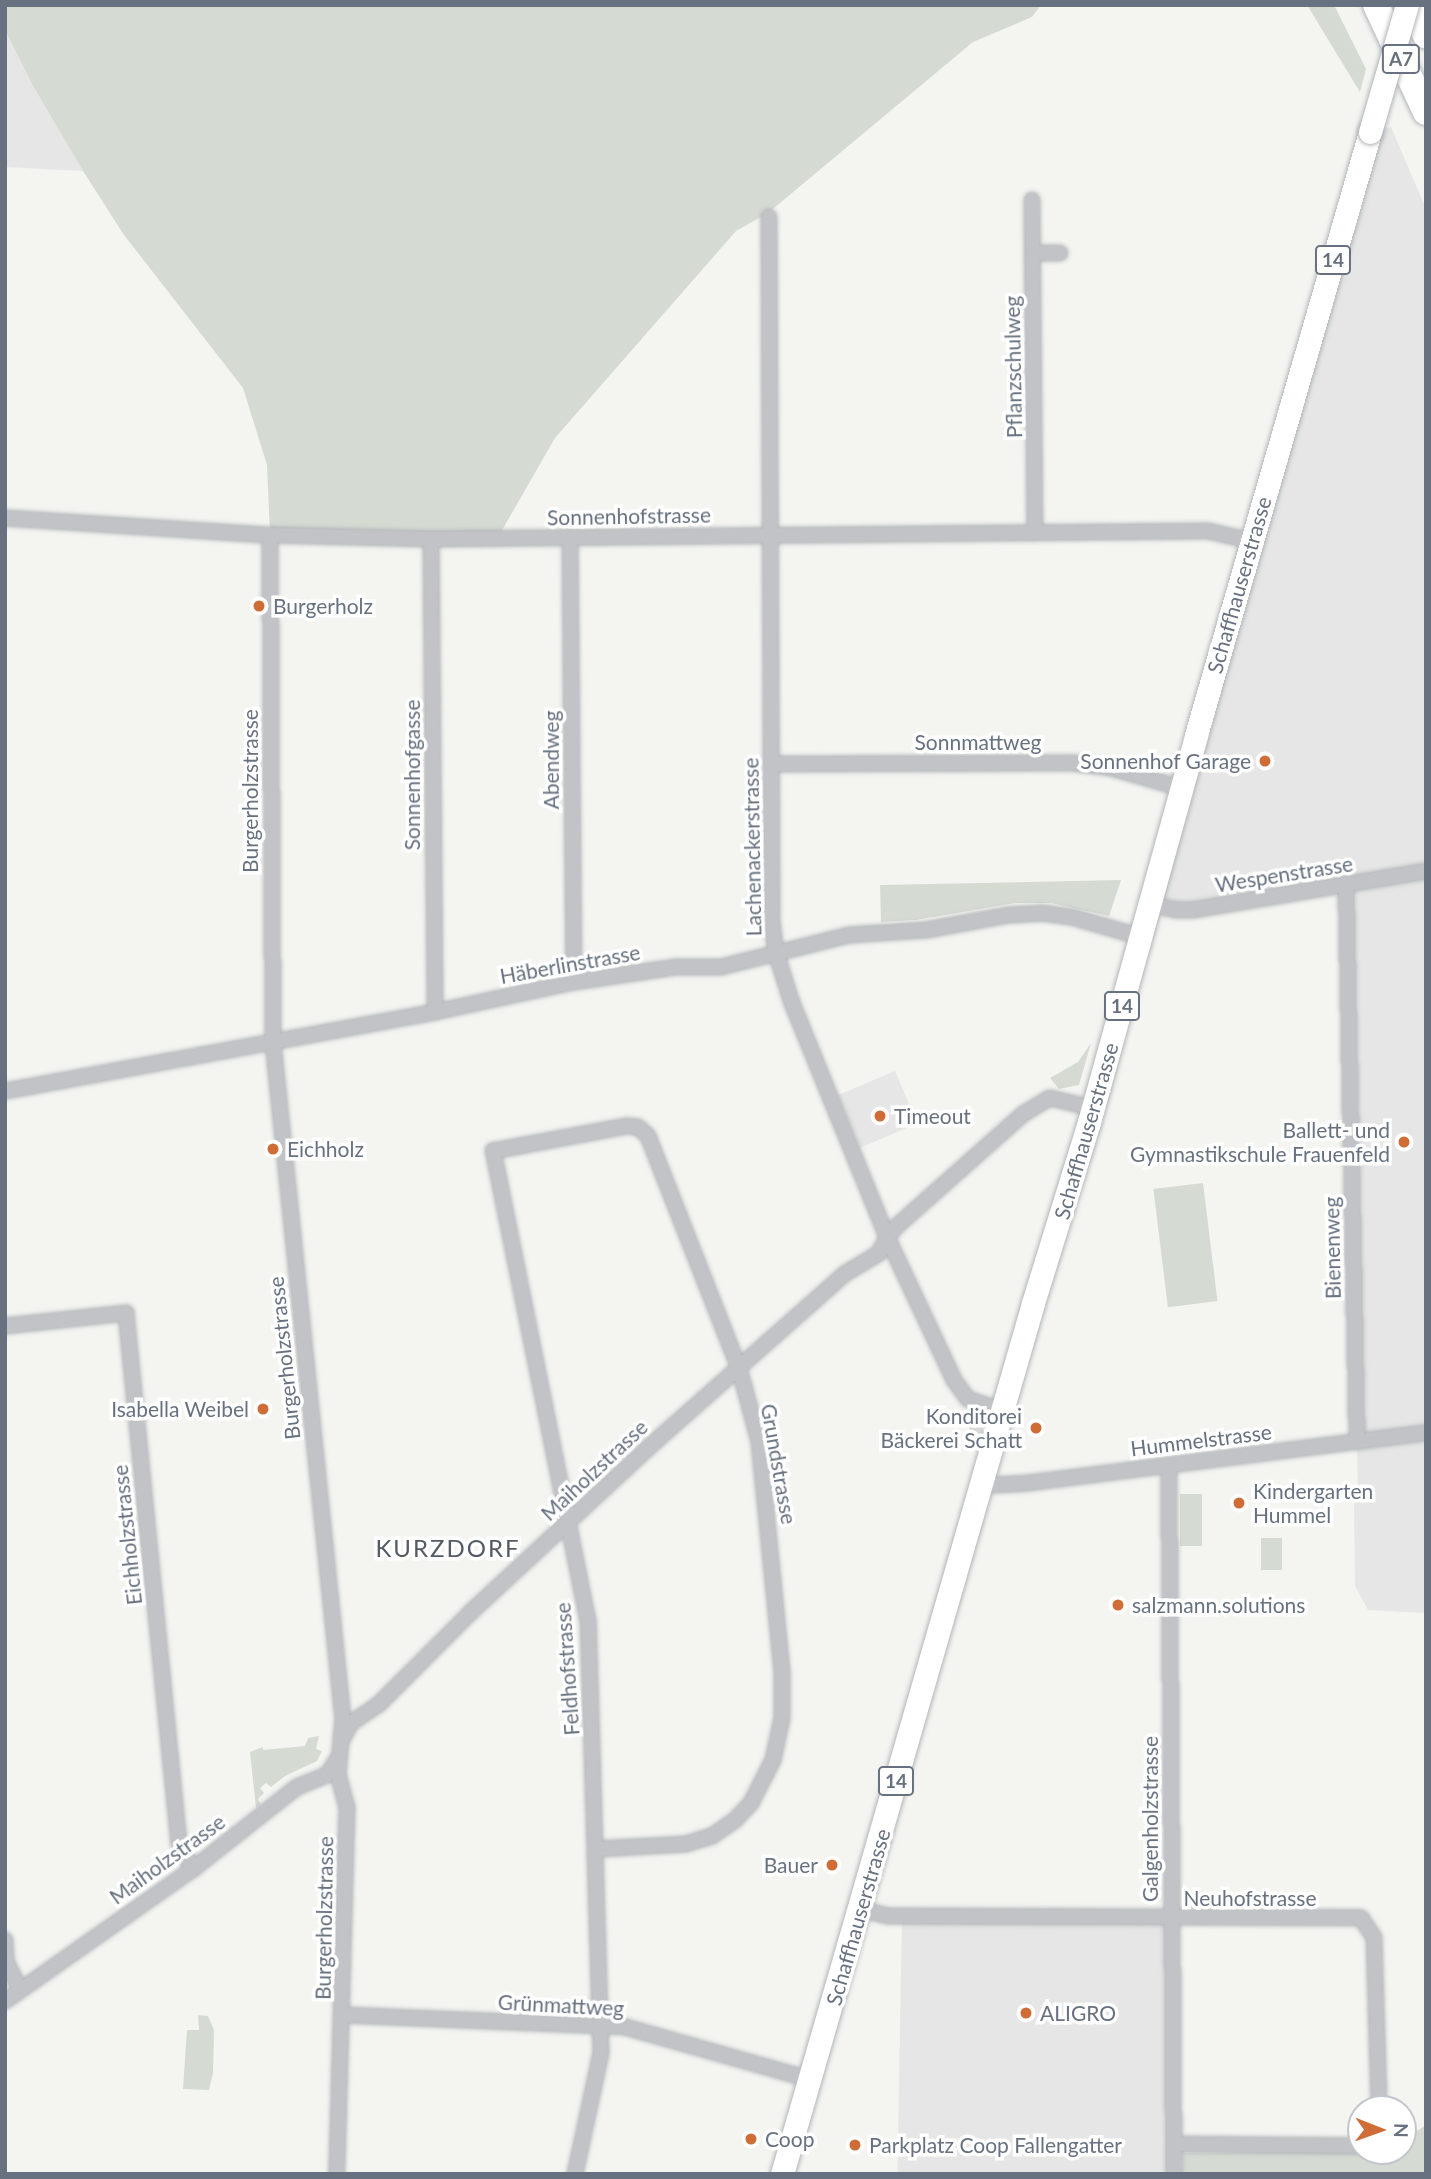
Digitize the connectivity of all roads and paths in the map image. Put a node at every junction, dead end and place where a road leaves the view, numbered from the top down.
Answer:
1 (1376, 5) edge
2 (1409, 5) edge
3 (1426, 36) edge
4 (1426, 112) edge
5 (1032, 200) dead end
6 (768, 217) dead end
7 (1032, 253) junction
8 (1060, 253) dead end
9 (5, 519) edge
10 (1035, 533) junction
11 (270, 535) junction
12 (769, 535) junction
13 (570, 537) junction
14 (431, 538) junction
15 (1252, 541) junction
16 (771, 764) junction
17 (1181, 788) junction
18 (1426, 871) edge
19 (1346, 885) junction
20 (1150, 904) junction
21 (1141, 937) junction
22 (776, 953) junction
23 (574, 982) junction
24 (435, 1012) junction
25 (273, 1042) junction
26 (5, 1091) edge
27 (1093, 1108) junction
28 (493, 1151) joint
29 (887, 1237) junction
30 (5, 1326) edge
31 (738, 1368) junction
32 (1002, 1411) junction
33 (1426, 1433) edge
34 (1357, 1442) junction
35 (1169, 1465) junction
36 (983, 1482) junction
37 (569, 1521) junction
38 (339, 1755) junction
39 (597, 1849) junction
40 (193, 1869) junction
41 (860, 1909) junction
42 (1172, 1919) junction
43 (5, 1940) edge
44 (20, 1990) junction
45 (5, 2001) edge
46 (343, 2015) junction
47 (600, 2026) junction
48 (812, 2080) junction
49 (1379, 2095) edge
50 (1174, 2144) junction
51 (1347, 2146) edge
52 (337, 2174) edge
53 (575, 2174) edge
54 (782, 2174) edge
55 (1174, 2174) edge

1 - 4 highway, A7
2 - 3 highway, A7
2 - 15 main road, Schaffhauserstrasse / 14, bridge
5 - 7 street, Pflanzschulweg
6 - 12 street, Lachenackerstrasse
7 - 8 street
7 - 10 street, Pflanzschulweg
9 - 11 street, Sonnenhofstrasse
10 - 12 street, Sonnenhofstrasse
10 - 15 street, Sonnenhofstrasse
11 - 14 street, Sonnenhofstrasse
11 - 25 street, Burgerholzstrasse
12 - 13 street, Sonnenhofstrasse
12 - 16 street, Lachenackerstrasse
13 - 14 street, Sonnenhofstrasse
13 - 23 street, Abendweg
14 - 24 street, Sonnenhofgasse
15 - 17 main road, Schaffhauserstrasse / 14
16 - 17 street, Sonnmattweg
16 - 22 street, Lachenackerstrasse
17 - 20 main road, Schaffhauserstrasse / 14
18 - 19 street, Wespenstrasse
19 - 20 street, Wespenstrasse
19 - 34 street, Bienenweg
20 - 21 main road, Schaffhauserstrasse / 14
21 - 22 street, Häberlinstrasse
21 - 27 main road, Schaffhauserstrasse / 14
22 - 23 street, Häberlinstrasse
22 - 29 street, Lachenackerstrasse
23 - 24 street, Häberlinstrasse
24 - 25 street, Häberlinstrasse
25 - 26 street, Häberlinstrasse
25 - 38 street, Burgerholzstrasse
27 - 29 street, Maiholzstrasse
27 - 32 main road, Schaffhauserstrasse / 14
28 - 31 street, Grundstrasse
28 - 37 street, Feldhofstrasse
29 - 31 street, Maiholzstrasse
29 - 32 street, Lachenackerstrasse
30 - 40 street, Eichholzstrasse
31 - 37 street, Maiholzstrasse
31 - 39 street, Grundstrasse
32 - 36 main road, Schaffhauserstrasse / 14
33 - 34 street, Hummelstrasse
34 - 35 street, Hummelstrasse
35 - 36 street, Hummelstrasse
35 - 42 street, Galgenholzstrasse
36 - 41 main road, Schaffhauserstrasse / 14
37 - 38 street, Maiholzstrasse
37 - 39 street, Feldhofstrasse
38 - 40 street, Maiholzstrasse
38 - 46 street, Burgerholzstrasse
39 - 47 street, Feldhofstrasse
40 - 44 street, Maiholzstrasse
41 - 42 street, Neuhofstrasse
41 - 48 main road, Schaffhauserstrasse / 14
42 - 49 street, Neuhofstrasse
42 - 50 street, Galgenholzstrasse
43 - 44 street
44 - 45 street, Maiholzstrasse
46 - 47 street, Grünmattweg
46 - 52 street, Burgerholzstrasse
47 - 48 street, Grünmattweg
47 - 53 street, Feldhofstrasse
48 - 54 main road, Schaffhauserstrasse / 14
50 - 51 street
50 - 55 street, Galgenholzstrasse

